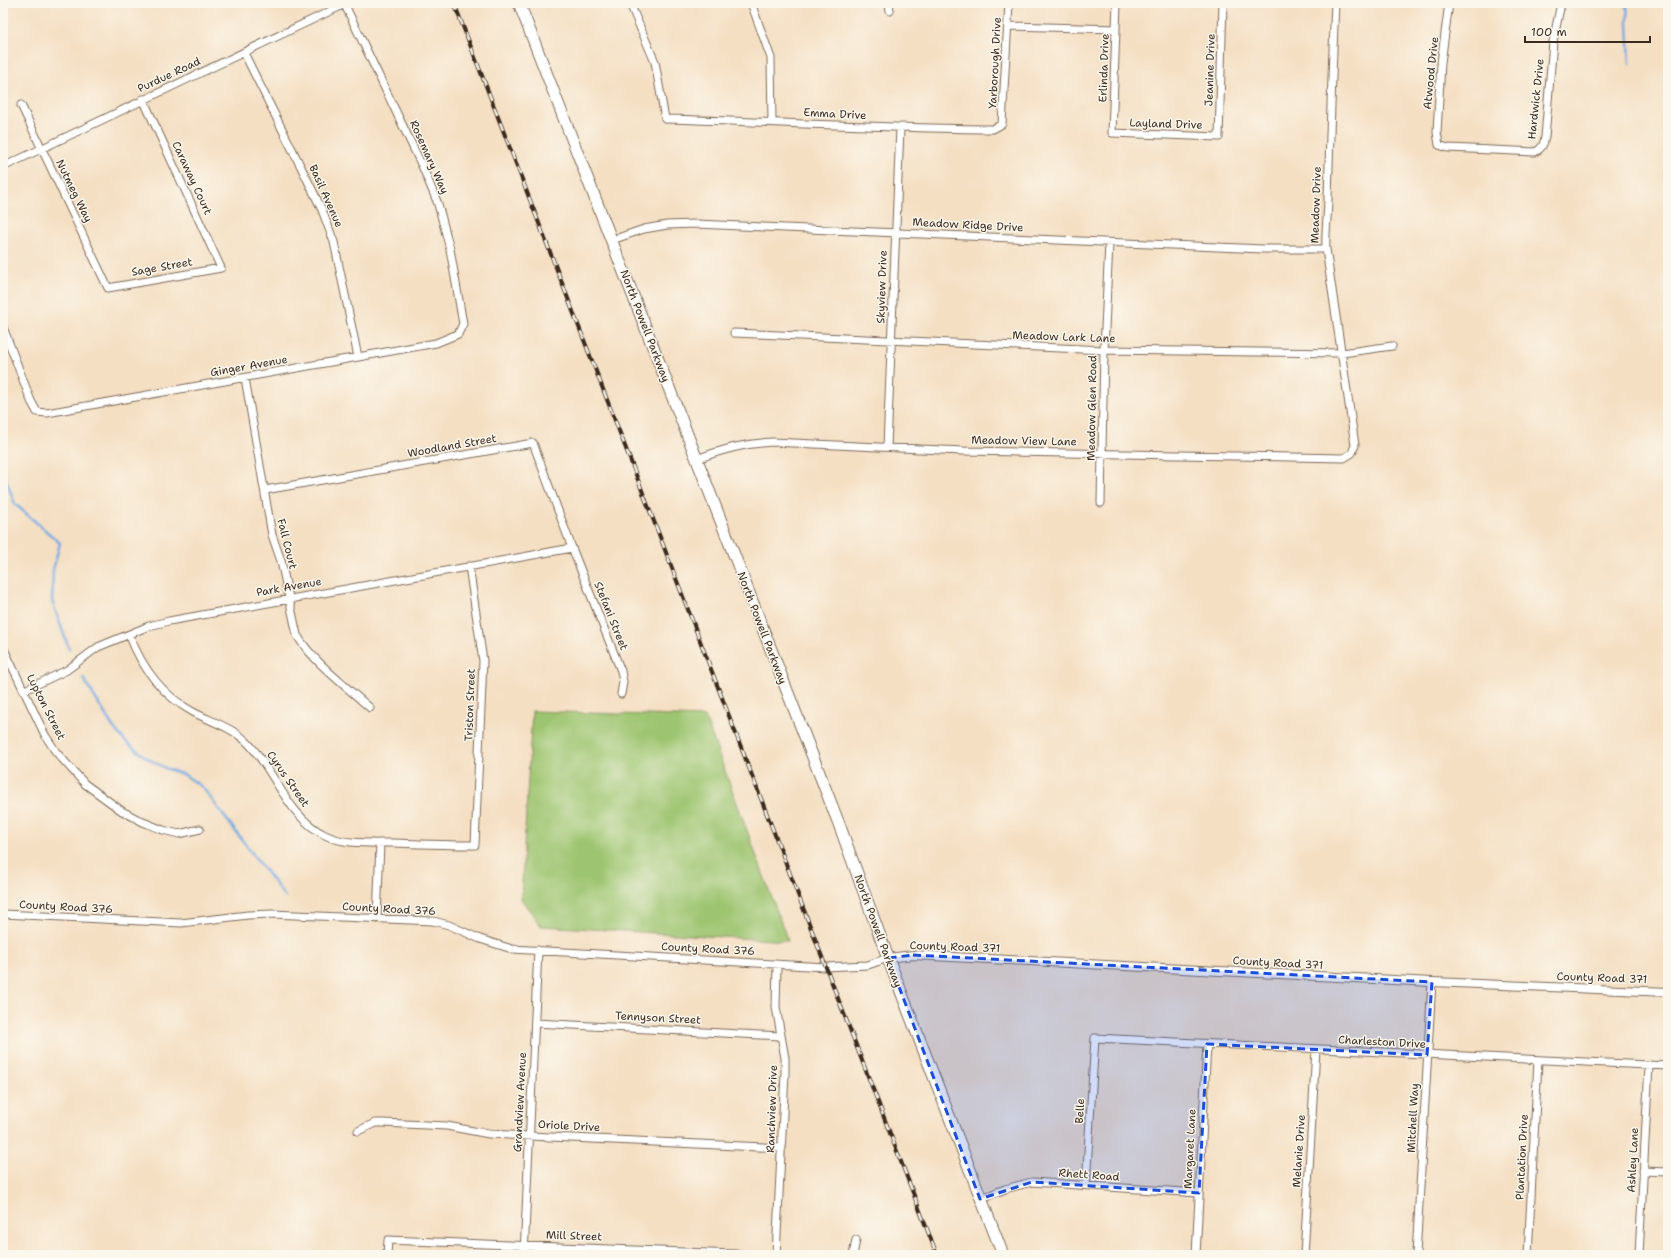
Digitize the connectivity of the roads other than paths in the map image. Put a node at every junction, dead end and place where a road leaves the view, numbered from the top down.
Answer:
1 (751, 3) edge
2 (889, 3) edge
3 (1009, 3) edge
4 (1117, 3) edge
5 (1223, 3) edge
6 (1335, 3) edge
7 (1449, 3) edge
8 (1561, 3) edge
9 (344, 4) edge
10 (523, 4) edge
11 (631, 6) dead end
12 (890, 11) dead end
13 (1008, 26) junction
14 (1116, 29) junction
15 (244, 53) junction
16 (143, 99) junction
17 (21, 105) dead end
18 (772, 122) junction
19 (1002, 124) joint
20 (900, 128) junction
21 (1112, 133) joint
22 (1219, 137) joint
23 (41, 147) junction
24 (1540, 149) joint
25 (3, 167) edge
26 (895, 233) junction
27 (612, 240) junction
28 (1109, 243) junction
29 (1326, 249) junction
30 (221, 268) joint
31 (108, 288) joint
32 (3, 327) edge
33 (461, 330) joint
34 (734, 333) dead end
35 (892, 340) junction
36 (1392, 346) dead end
37 (1104, 350) junction
38 (1342, 353) junction
39 (358, 357) junction
40 (245, 378) junction
41 (887, 447) junction
42 (1102, 453) junction
43 (1352, 453) joint
44 (697, 459) junction
45 (264, 490) junction
46 (1101, 503) dead end
47 (572, 548) junction
48 (469, 566) junction
49 (289, 599) junction
50 (129, 634) junction
51 (3, 647) edge
52 (25, 690) junction
53 (621, 694) dead end
54 (370, 708) dead end
55 (200, 829) dead end
56 (380, 843) junction
57 (475, 845) joint
58 (3, 914) edge
59 (377, 919) junction
60 (538, 950) junction
61 (888, 958) junction
62 (777, 965) junction
63 (1432, 982) junction
64 (1668, 992) edge
65 (535, 1023) junction
66 (780, 1036) junction
67 (1095, 1038) joint
68 (1207, 1044) junction
69 (1316, 1049) junction
70 (1427, 1055) junction
71 (1538, 1060) junction
72 (1649, 1065) junction
73 (1668, 1066) edge
74 (358, 1131) dead end
75 (529, 1135) junction
76 (782, 1148) junction
77 (1643, 1171) junction
78 (1668, 1172) edge
79 (1086, 1185) junction
80 (1199, 1193) junction
81 (980, 1199) junction
82 (856, 1240) dead end
83 (524, 1245) junction
84 (387, 1255) edge
85 (524, 1255) edge
86 (758, 1255) edge
87 (776, 1255) edge
88 (853, 1255) edge
89 (1003, 1255) edge
90 (1196, 1255) edge
91 (1304, 1255) edge
92 (1416, 1255) edge
93 (1528, 1255) edge
94 (1638, 1255) edge

1 - 18 street
2 - 12 street
3 - 13 street, Yarborough Drive
4 - 14 street, Erlinda Drive
5 - 22 street, Jeanine Drive
6 - 29 street, Meadow Drive
7 - 24 street, Atwood Drive
8 - 24 street, Hardwick Drive
9 - 15 street, Purdue Road
9 - 33 street, Rosemary Way
10 - 27 main road, North Powell Parkway
11 - 18 street, Emma Drive
13 - 14 street
13 - 19 street, Yarborough Drive
14 - 21 street, Erlinda Drive
15 - 16 street, Purdue Road
15 - 39 street, Basil Avenue
16 - 23 street, Purdue Road
16 - 30 street, Caraway Court
17 - 23 street, Nutmeg Way
18 - 20 street, Emma Drive
19 - 20 street, Emma Drive
20 - 26 street, Skyview Drive
21 - 22 street, Layland Drive
23 - 25 street, Purdue Road
23 - 31 street, Nutmeg Way
26 - 27 street, Meadow Ridge Drive
26 - 28 street, Meadow Ridge Drive
26 - 35 street, Skyview Drive
27 - 44 main road, North Powell Parkway
28 - 29 street, Meadow Ridge Drive
28 - 37 street, Meadow Glen Road
29 - 38 street, Meadow Drive
30 - 31 street, Sage Street
32 - 40 street, Ginger Avenue
33 - 39 street, Ginger Avenue
34 - 35 street, Meadow Lark Lane
35 - 37 street, Meadow Lark Lane
35 - 41 street, Skyview Drive
36 - 38 street, Meadow Lark Lane
37 - 38 street, Meadow Lark Lane
37 - 42 street, Meadow Glen Road
38 - 43 street, Meadow Drive
39 - 40 street, Ginger Avenue
40 - 45 street, Fall Court
41 - 42 street, Meadow View Lane
41 - 44 street, Meadow View Lane
42 - 43 street, Meadow View Lane
42 - 46 street, Meadow Glen Road
44 - 61 main road, North Powell Parkway
45 - 47 street, Woodland Street
45 - 49 street, Fall Court
47 - 48 street, Park Avenue
47 - 53 street, Stefani Street
48 - 49 street, Park Avenue
48 - 57 street, Triston Street
49 - 50 street, Park Avenue
49 - 54 street, Fall Court
50 - 52 street, Park Avenue
50 - 56 street, Cyrus Street
51 - 52 street, Lupton Street
52 - 55 street, Lupton Street
56 - 57 street, Cyrus Street
56 - 59 street
58 - 59 street, County Road 376
59 - 60 street, County Road 376
60 - 62 street, County Road 376
60 - 65 street, Grandview Avenue
61 - 62 street, County Road 376
61 - 63 street, County Road 371
61 - 81 main road, North Powell Parkway
62 - 66 street, Ranchview Drive
63 - 64 street, County Road 371
63 - 70 street, Mitchell Way
65 - 66 street, Tennyson Street
65 - 75 street, Grandview Avenue
66 - 76 street, Ranchview Drive
67 - 68 street, Charleston Drive
67 - 79 street, Belle
68 - 69 street, Charleston Drive
68 - 80 street, Margaret Lane
69 - 70 street, Charleston Drive
69 - 91 street, Melanie Drive
70 - 71 street, Charleston Drive
70 - 92 street, Mitchell Way
71 - 72 street, Charleston Drive
71 - 93 street, Plantation Drive
72 - 73 street, Charleston Drive
72 - 77 street, Ashley Lane
74 - 75 street, Oriole Drive
75 - 76 street, Oriole Drive
75 - 83 street, Grandview Avenue
76 - 87 street, Ranchview Drive
77 - 78 street
77 - 94 street, Ashley Lane
79 - 80 street, Rhett Road
79 - 81 street, Rhett Road
80 - 90 street, Margaret Lane
81 - 89 main road, North Powell Parkway
82 - 88 street
83 - 84 street, Mill Street
83 - 85 street, Grandview Avenue
83 - 86 street, Mill Street

